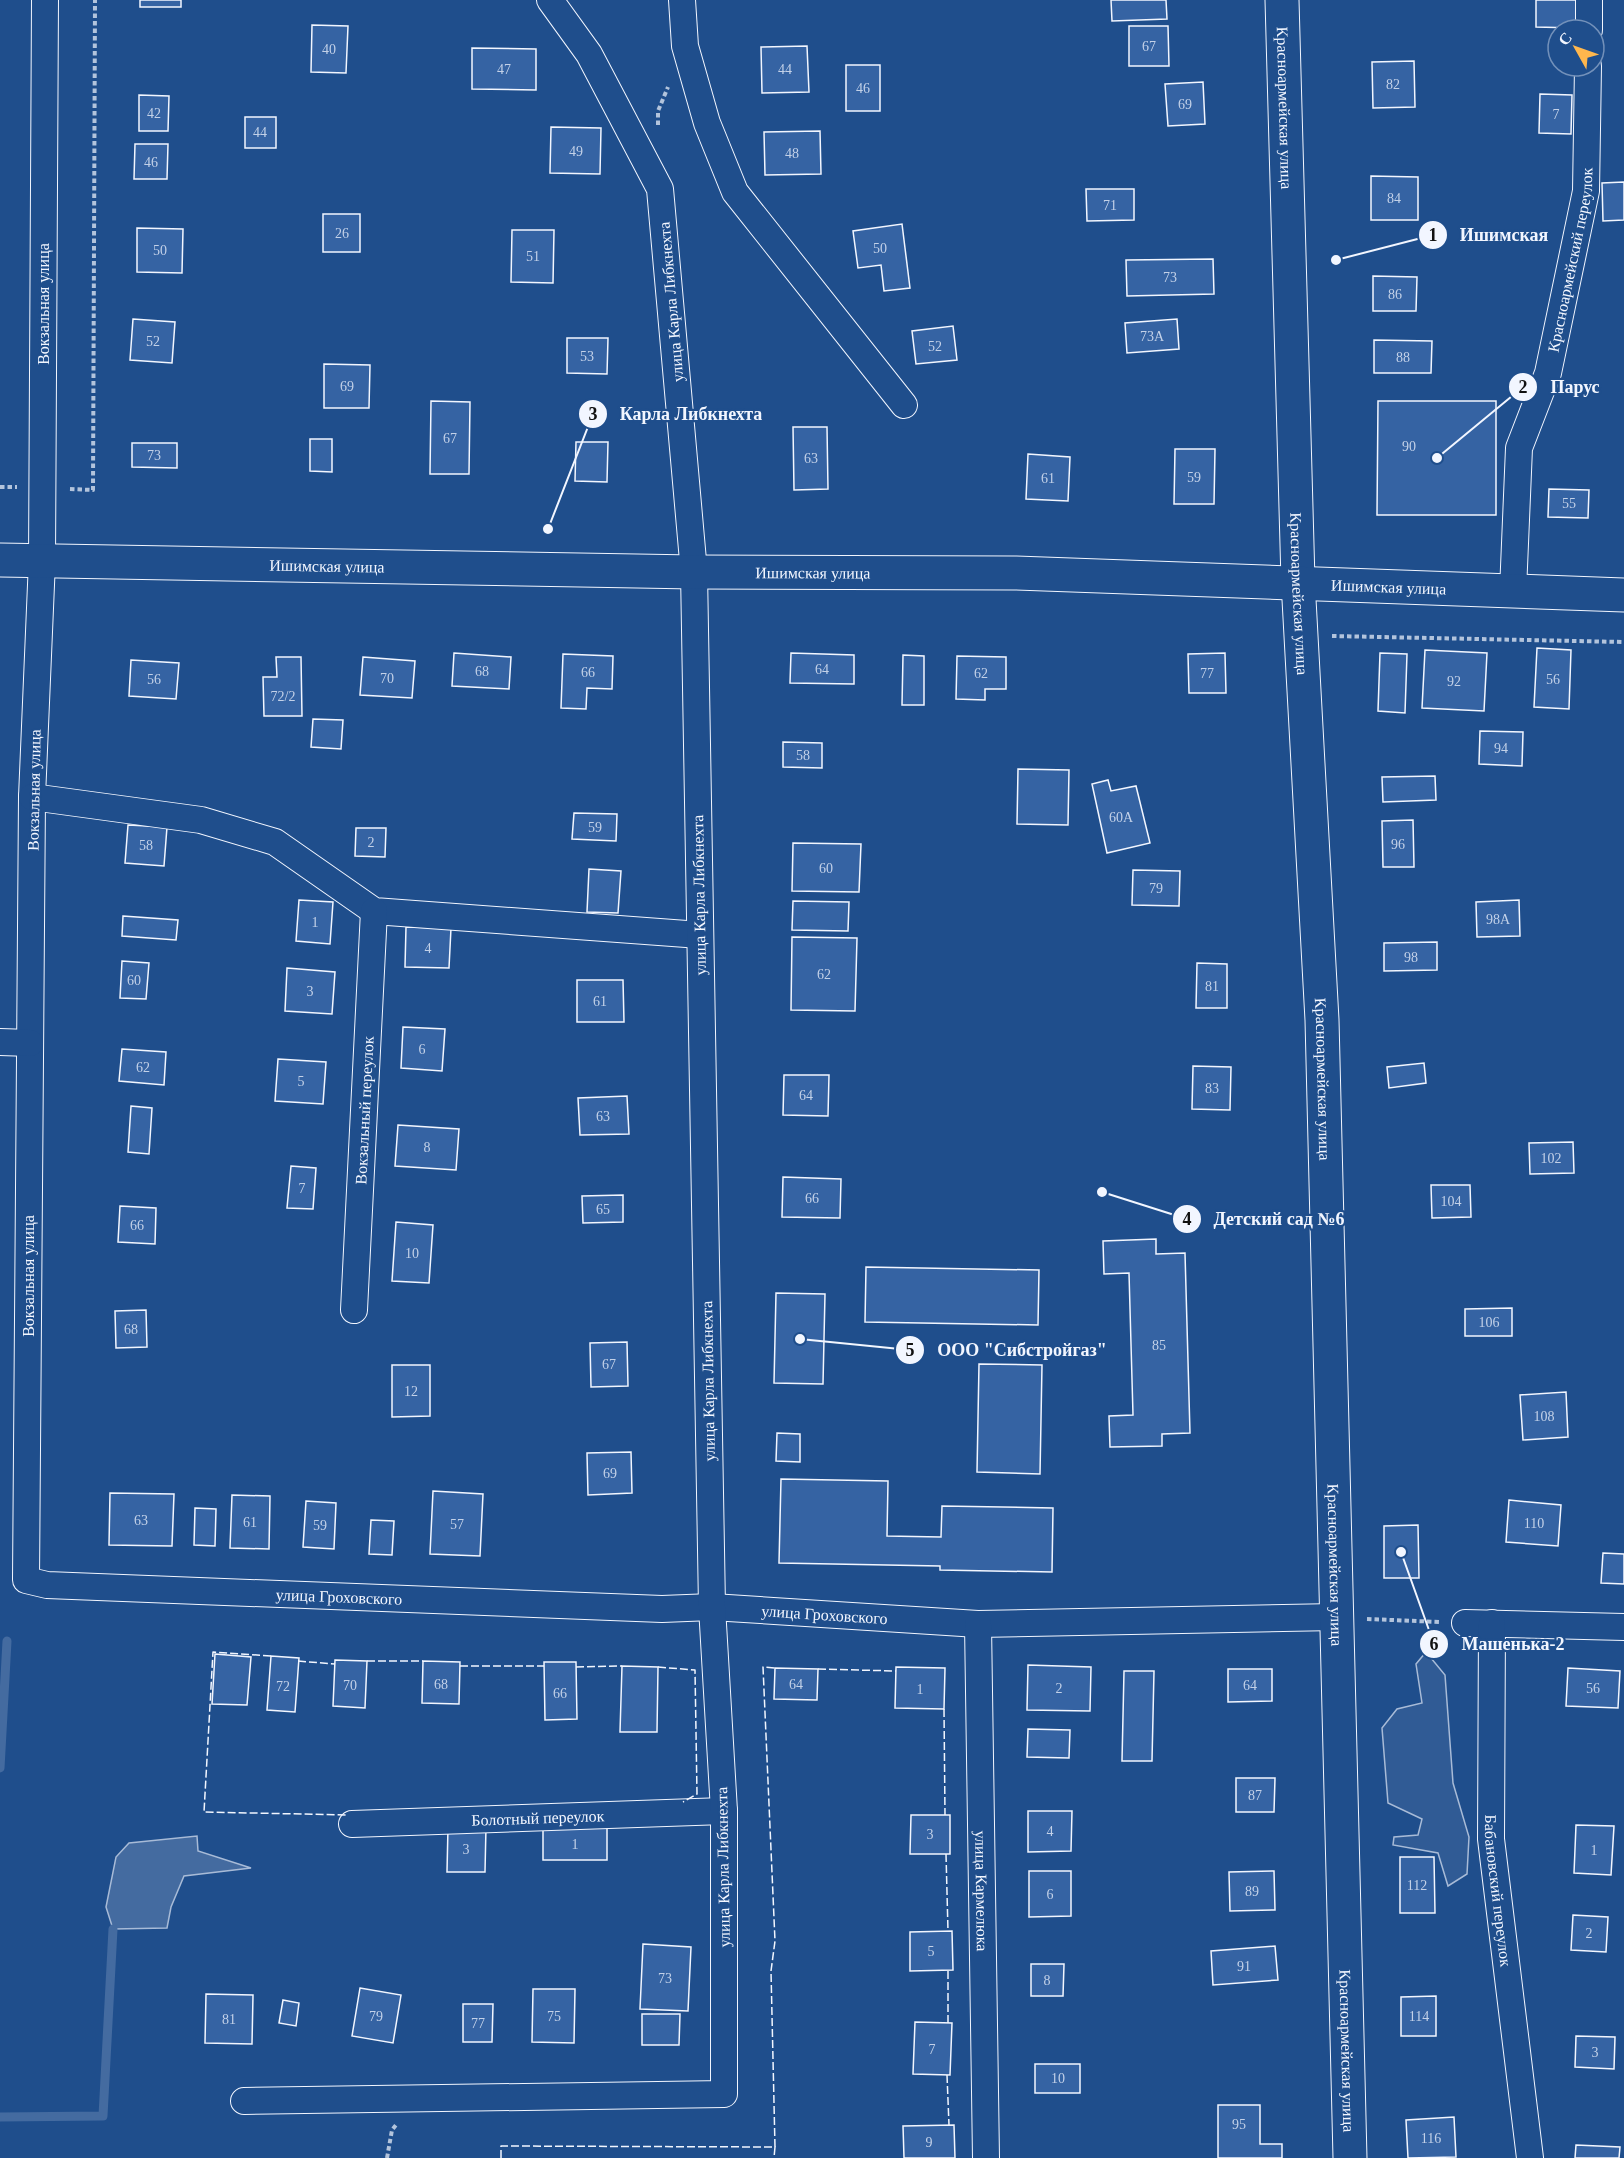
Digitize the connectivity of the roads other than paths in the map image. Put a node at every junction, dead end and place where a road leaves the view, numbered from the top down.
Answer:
1 (45, 0) edge
2 (550, 0) edge
3 (682, 0) edge
4 (1282, 0) edge
5 (1589, 0) edge
6 (1589, 18) edge
7 (1588, 78) edge
8 (904, 405) dead end
9 (0, 560) edge
10 (42, 561) junction
11 (694, 572) junction
12 (1298, 581) junction
13 (1513, 591) junction
14 (1624, 595) edge
15 (32, 797) junction
16 (374, 911) junction
17 (700, 934) junction
18 (0, 1042) edge
19 (30, 1043) junction
20 (354, 1310) dead end
21 (26, 1580) joint
22 (712, 1607) junction
23 (1336, 1617) junction
24 (1465, 1623) road end
25 (1492, 1623) junction
26 (978, 1624) junction
27 (1624, 1627) edge
28 (724, 1811) junction
29 (352, 1824) dead end
30 (244, 2101) dead end
31 (986, 2158) edge
32 (1350, 2158) edge
33 (1530, 2158) edge

1 - 10 street, Вокзальная улица
2 - 11 street, улица Карла Либкнехта
3 - 8 street
4 - 12 main road, Красноармейская улица
5 - 6 street
7 - 13 street, Красноармейский переулок
9 - 10 main road, Ишимская улица
10 - 11 main road, Ишимская улица
10 - 15 street, Вокзальная улица
11 - 12 main road, Ишимская улица
11 - 17 street, улица Карла Либкнехта
12 - 13 main road, Ишимская улица
12 - 23 main road, Красноармейская улица
13 - 14 main road, Ишимская улица
15 - 16 street
15 - 19 street, Вокзальная улица
16 - 17 street
16 - 20 street, Вокзальный переулок
17 - 22 street, улица Карла Либкнехта
18 - 19 street
19 - 21 street, Вокзальная улица
21 - 22 street, улица Гроховского
22 - 26 street, улица Гроховского
22 - 28 street, улица Карла Либкнехта
23 - 26 street, улица Гроховского
23 - 32 main road, Красноармейская улица
24 - 25 street
25 - 27 street
25 - 33 street, Бабановский переулок
26 - 31 street, улица Кармелюка
28 - 29 street, Болотный переулок
28 - 30 street, улица Карла Либкнехта

